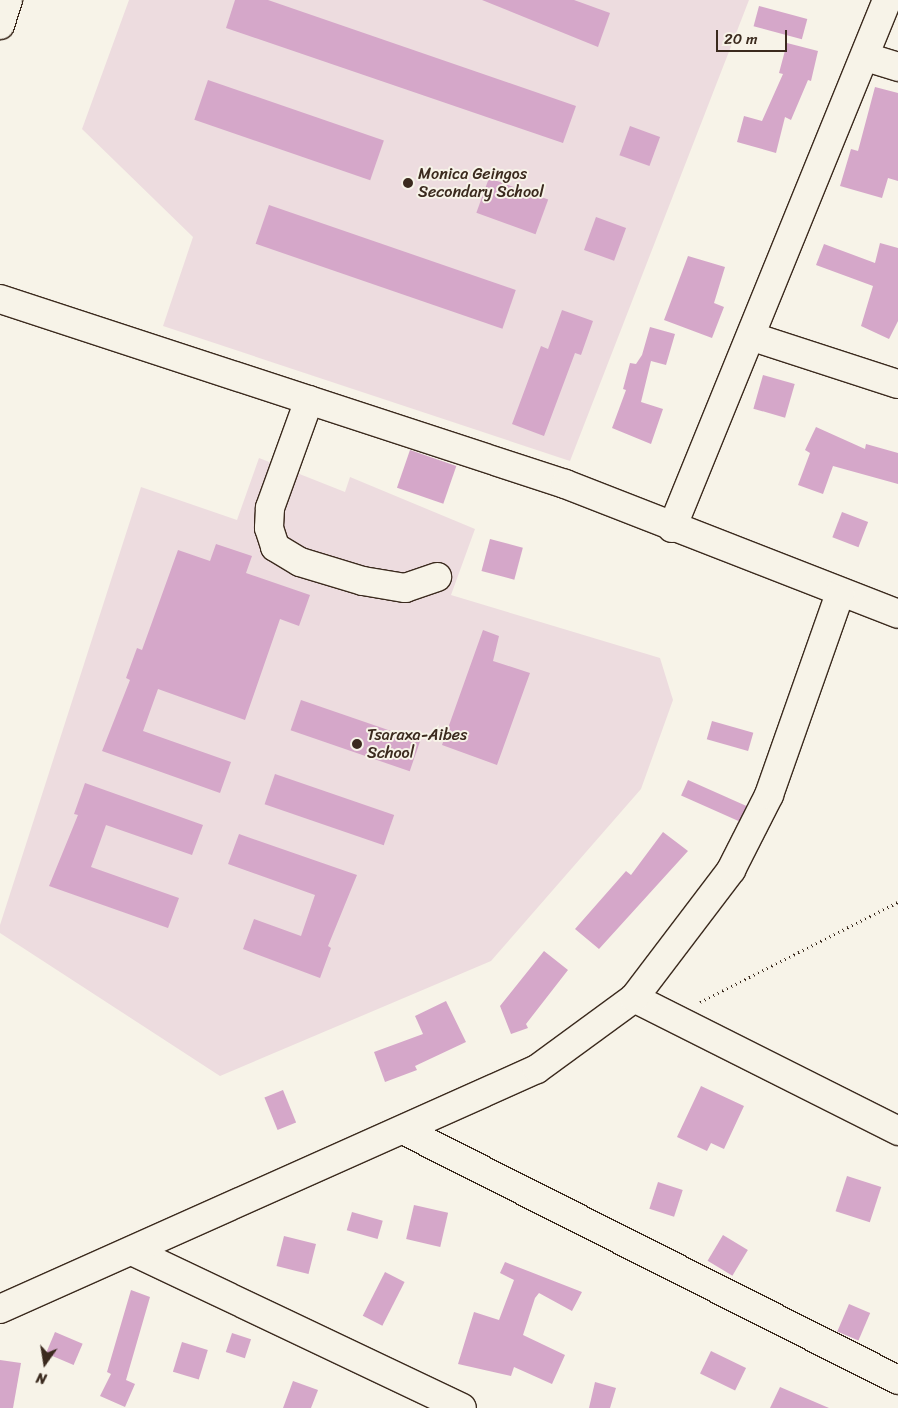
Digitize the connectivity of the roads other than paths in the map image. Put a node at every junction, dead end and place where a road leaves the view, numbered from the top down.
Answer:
1 (887, 0) edge
2 (866, 57) junction
3 (898, 67) edge
4 (0, 299) edge
5 (753, 337) junction
6 (898, 384) edge
7 (309, 400) junction
8 (672, 528) junction
9 (437, 577) dead end
10 (840, 593) junction
11 (898, 614) edge
12 (634, 998) junction
13 (405, 1131) junction
14 (898, 1131) edge
15 (132, 1251) junction
16 (0, 1309) edge
17 (898, 1380) edge
18 (462, 1408) edge

1 - 2 street
2 - 3 street
2 - 5 street
4 - 7 street
5 - 6 street
5 - 8 street
7 - 8 street
7 - 9 street
8 - 10 street
10 - 11 street
10 - 12 street
12 - 13 street
12 - 14 street
13 - 15 street
13 - 17 street
15 - 16 street
15 - 18 street

